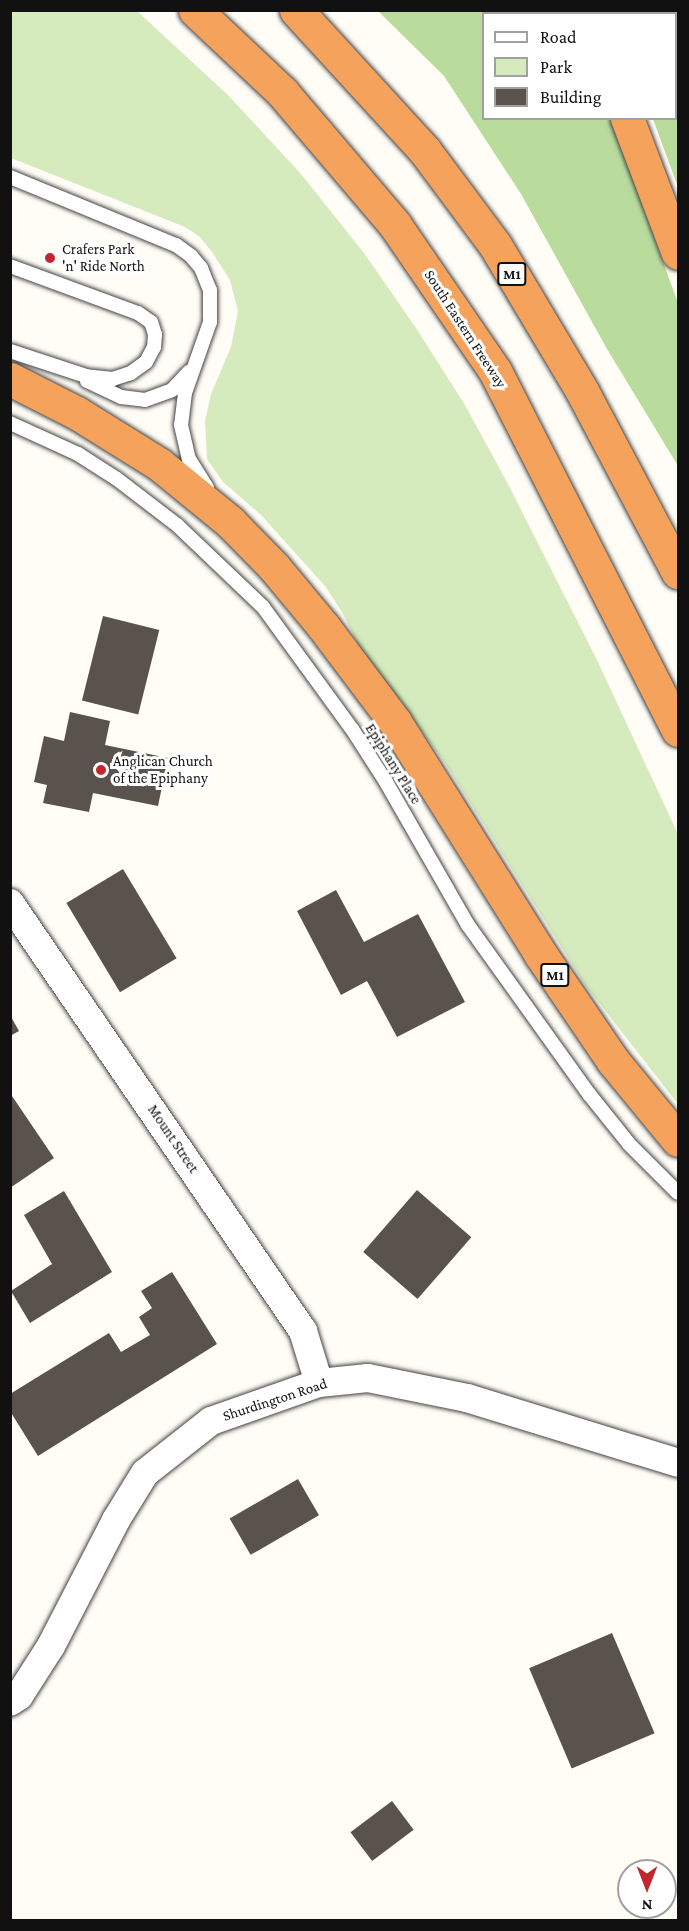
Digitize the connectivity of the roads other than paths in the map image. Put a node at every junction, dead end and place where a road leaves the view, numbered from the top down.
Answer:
1 (195, 10) edge
2 (296, 10) edge
3 (628, 120) edge
4 (10, 177) edge
5 (678, 253) edge
6 (10, 266) edge
7 (10, 351) edge
8 (197, 361) junction
9 (46, 364) junction
10 (10, 379) edge
11 (10, 423) edge
12 (230, 522) junction
13 (678, 572) edge
14 (678, 730) edge
15 (10, 903) edge
16 (678, 1140) edge
17 (678, 1193) edge
18 (319, 1383) junction
19 (678, 1463) edge
20 (10, 1702) edge

1 - 14 highway, South Eastern Freeway
2 - 13 highway, M1
3 - 5 highway
4 - 8 lane
6 - 9 lane
7 - 9 lane
8 - 9 lane
8 - 12 lane
10 - 12 highway, M1
11 - 17 lane, Epiphany Place
12 - 16 highway, M1
15 - 18 street, Mount Street
18 - 19 street, Shurdington Road
18 - 20 street, Shurdington Road

